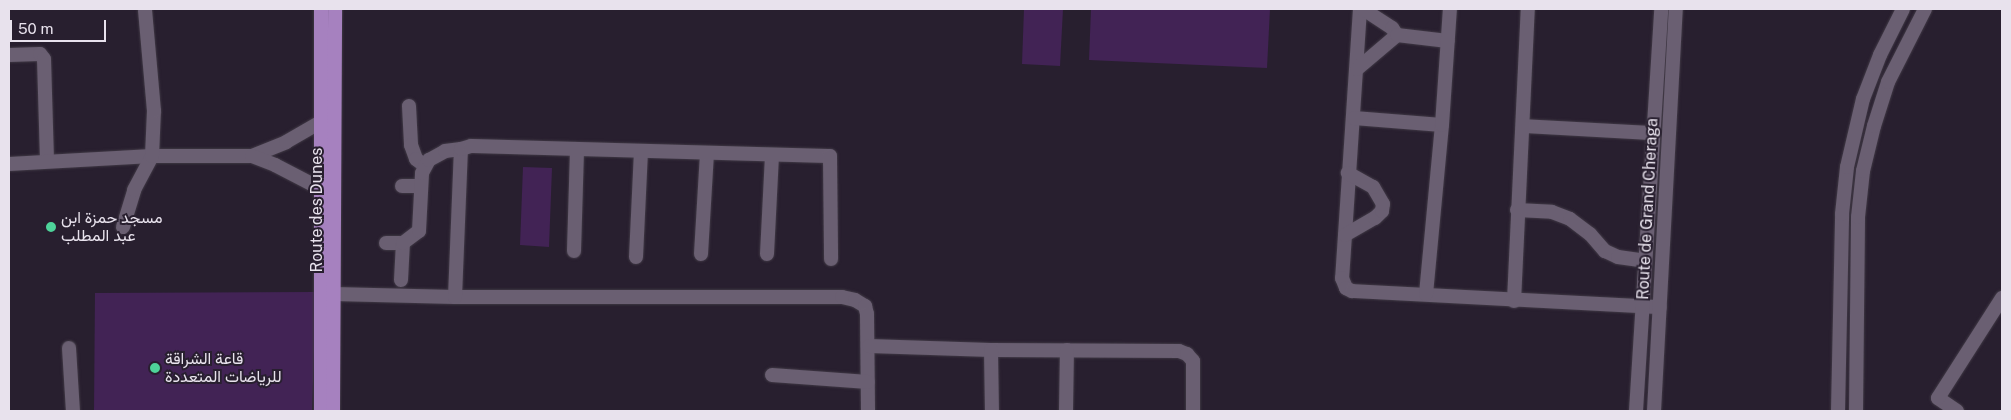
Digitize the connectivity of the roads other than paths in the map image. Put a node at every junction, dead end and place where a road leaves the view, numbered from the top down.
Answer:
1 (322, 9) edge
2 (335, 9) edge
3 (1362, 9) edge
4 (1450, 9) edge
5 (1528, 9) edge
6 (1661, 9) edge
7 (1676, 9) edge
8 (1903, 9) edge
9 (1925, 9) edge
10 (145, 10) dead end
11 (1397, 35) junction
12 (1448, 41) junction
13 (9, 55) edge
14 (1357, 69) junction
15 (409, 106) dead end
16 (1354, 118) junction
17 (320, 122) junction
18 (1442, 125) junction
19 (1523, 126) junction
20 (1653, 133) junction
21 (461, 149) junction
22 (578, 149) junction
23 (640, 151) junction
24 (707, 153) junction
25 (772, 155) junction
26 (152, 156) junction
27 (252, 156) junction
28 (47, 161) junction
29 (9, 164) edge
30 (425, 166) junction
31 (1348, 173) junction
32 (402, 186) dead end
33 (421, 186) junction
34 (321, 190) junction
35 (334, 196) junction
36 (1517, 210) junction
37 (124, 227) dead end
38 (1344, 235) junction
39 (386, 243) dead end
40 (403, 243) junction
41 (574, 251) dead end
42 (701, 254) dead end
43 (767, 254) dead end
44 (636, 257) dead end
45 (831, 259) dead end
46 (1645, 261) junction
47 (401, 280) dead end
48 (334, 294) junction
49 (1426, 294) junction
50 (455, 297) junction
51 (2002, 298) edge
52 (1514, 301) junction
53 (1642, 306) junction
54 (1660, 307) junction
55 (869, 346) junction
56 (69, 348) dead end
57 (991, 350) junction
58 (1066, 350) junction
59 (772, 375) dead end
60 (868, 382) junction
61 (73, 411) edge
62 (320, 411) edge
63 (333, 411) edge
64 (868, 411) edge
65 (992, 411) edge
66 (1066, 411) edge
67 (1193, 411) edge
68 (1636, 411) edge
69 (1654, 411) edge
70 (1838, 411) edge
71 (1856, 411) edge
72 (1957, 411) edge

1 - 17 main road, Route des Dunes
2 - 35 main road, Route des Dunes
3 - 11 street
3 - 14 street
4 - 12 street
5 - 19 street
6 - 20 street
7 - 54 street, Route de Grand Cheraga
8 - 70 street
9 - 71 street
10 - 26 street
11 - 12 street
11 - 14 street
12 - 18 street
13 - 28 street
14 - 16 street
15 - 30 street
16 - 18 street
16 - 31 street
17 - 27 street
17 - 34 main road, Route des Dunes
18 - 49 street
19 - 20 street
19 - 36 street
20 - 46 street
21 - 22 street
21 - 30 street
21 - 50 street
22 - 23 street
22 - 41 street
23 - 24 street
23 - 44 street
24 - 25 street
24 - 42 street
25 - 43 street
25 - 45 street
26 - 27 street
26 - 28 street
26 - 37 street
27 - 34 street
28 - 29 street
30 - 33 street
31 - 38 street
31 - 38 street
32 - 33 street
33 - 40 street
34 - 35 street
34 - 62 main road, Route des Dunes
35 - 48 main road, Route des Dunes
36 - 46 street
36 - 52 street
38 - 49 street
39 - 40 street
40 - 47 street
46 - 53 street
48 - 50 street
48 - 63 main road, Route des Dunes
49 - 52 street
50 - 55 street
51 - 72 street
52 - 53 street
53 - 54 street
53 - 68 street
54 - 69 street, Route de Grand Cheraga
55 - 57 street
55 - 60 street
56 - 61 street
57 - 58 street
57 - 65 street
58 - 66 street
58 - 67 street
59 - 60 street
60 - 64 street

